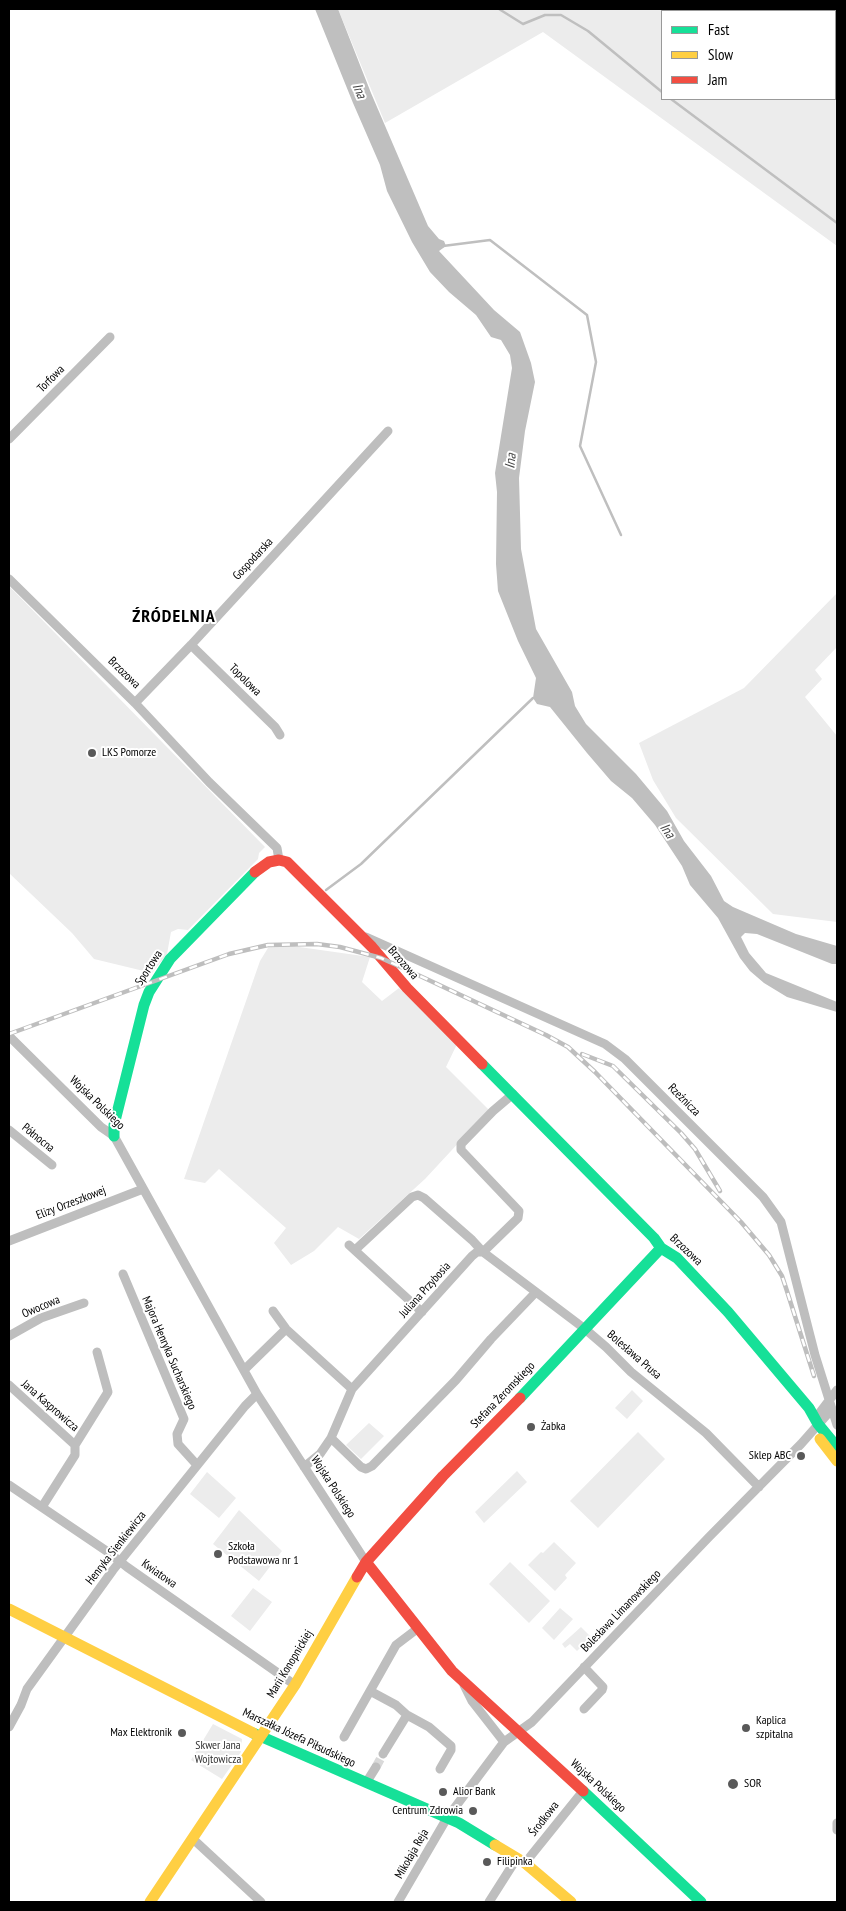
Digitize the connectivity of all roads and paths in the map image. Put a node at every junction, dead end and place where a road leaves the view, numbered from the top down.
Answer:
1 (110, 337) dead end
2 (388, 431) dead end
3 (9, 439) edge
4 (9, 580) edge
5 (192, 645) junction
6 (135, 703) junction
7 (280, 735) dead end
8 (279, 860) junction
9 (359, 934) junction
10 (9, 1036) edge
11 (513, 1094) junction
12 (9, 1130) edge
13 (114, 1136) junction
14 (52, 1165) dead end
15 (143, 1189) junction
16 (9, 1241) edge
17 (661, 1248) junction
18 (483, 1252) junction
19 (123, 1274) dead end
20 (536, 1292) junction
21 (84, 1303) dead end
22 (273, 1311) dead end
23 (422, 1312) junction
24 (286, 1329) junction
25 (585, 1329) junction
26 (9, 1336) edge
27 (98, 1352) dead end
28 (244, 1370) junction
29 (9, 1385) edge
30 (352, 1389) junction
31 (837, 1390) edge
32 (258, 1394) junction
33 (831, 1405) junction
34 (837, 1425) edge
35 (815, 1427) junction
36 (331, 1438) junction
37 (76, 1445) junction
38 (837, 1447) edge
39 (837, 1461) edge
40 (197, 1465) junction
41 (304, 1467) junction
42 (9, 1484) edge
43 (759, 1487) junction
44 (42, 1507) junction
45 (119, 1561) junction
46 (366, 1562) junction
47 (9, 1609) edge
48 (417, 1629) junction
49 (66, 1636) junction
50 (584, 1667) junction
51 (462, 1682) junction
52 (295, 1685) junction
53 (370, 1691) junction
54 (584, 1709) dead end
55 (407, 1715) junction
56 (9, 1727) edge
57 (518, 1731) junction
58 (260, 1737) junction
59 (344, 1737) dead end
60 (504, 1742) junction
61 (383, 1754) tunnel mouth
62 (376, 1767) tunnel mouth
63 (440, 1769) dead end
64 (366, 1784) junction
65 (583, 1791) junction
66 (447, 1818) junction
67 (837, 1822) edge
68 (837, 1830) edge
69 (193, 1838) junction
70 (521, 1861) junction
71 (150, 1902) edge
72 (261, 1902) edge
73 (398, 1902) edge
74 (489, 1902) edge
75 (571, 1902) edge
76 (701, 1902) edge

1 - 3 street, Torfowa
2 - 5 street, Gospodarska
4 - 6 street, Brzozowa
5 - 6 street, Gospodarska
5 - 7 street, Topolowa
6 - 8 street, Brzozowa
8 - 9 street, Brzozowa
8 - 13 street, Sportowa
9 - 11 street, Brzozowa
9 - 33 street, Rzeźnicza
10 - 13 street, Wojska Polskiego
11 - 17 street, Brzozowa
11 - 18 street, Juliana Przybosia
12 - 14 street, Północna
13 - 15 street, Wojska Polskiego
15 - 16 street, Elizy Orzeszkowej
15 - 28 street, Wojska Polskiego
17 - 25 street, Stefana Żeromskiego
17 - 35 street, Brzozowa
18 - 20 street, Bolesława Prusa
18 - 23 street, Juliana Przybosia
18 - 23 street, Bolesława Prusa
19 - 40 street, Majora Henryka Sucharskiego
20 - 25 street, Bolesława Prusa
20 - 36 street
21 - 26 street, Owocowa
22 - 24 street
23 - 30 street, Juliana Przybosia
24 - 28 street
24 - 30 street
25 - 43 street, Bolesława Prusa
25 - 46 street, Stefana Żeromskiego
27 - 37 street, Jana Kasprowicza
28 - 32 street, Wojska Polskiego
29 - 37 street, Jana Kasprowicza
30 - 36 street, Juliana Przybosia
31 - 33 street, Bolesława Limanowskiego
32 - 40 street, Henryka Sienkiewicza
32 - 41 street, Wojska Polskiego
33 - 34 street, Rzeźnicza
33 - 35 street, Bolesława Limanowskiego
35 - 38 street
35 - 39 street
35 - 43 street, Bolesława Limanowskiego
36 - 41 street, Juliana Przybosia
37 - 44 street, Jana Kasprowicza
40 - 45 street, Henryka Sienkiewicza
41 - 46 street, Wojska Polskiego
42 - 44 street, Kwiatowa
43 - 50 street, Bolesława Limanowskiego
44 - 45 street, Kwiatowa
45 - 49 street, Henryka Sienkiewicza
45 - 52 street, Kwiatowa
46 - 48 street, Wojska Polskiego
46 - 52 street, Marii Konopnickiej
47 - 49 street, Marszałka Józefa Piłsudskiego
48 - 51 street, Wojska Polskiego
48 - 53 street
49 - 56 street, Henryka Sienkiewicza
49 - 58 street, Marszałka Józefa Piłsudskiego
50 - 54 street
50 - 57 street, Bolesława Limanowskiego
51 - 57 street, Wojska Polskiego
51 - 60 street
52 - 58 street, Marii Konopnickiej
53 - 55 street
53 - 59 street
55 - 61 street
55 - 63 street
57 - 60 street, Bolesława Limanowskiego
57 - 65 street, Wojska Polskiego
58 - 64 street, Marszałka Józefa Piłsudskiego
58 - 69 street, Marii Konopnickiej
60 - 66 street, Bolesława Limanowskiego
62 - 64 street
64 - 66 street, Marszałka Józefa Piłsudskiego
65 - 70 street, Środkowa
65 - 76 street, Wojska Polskiego
66 - 70 street, Marszałka Józefa Piłsudskiego
66 - 73 street, Mikołaja Reja
67 - 68 street
69 - 71 street, Marii Konopnickiej
69 - 72 street
70 - 74 street, Środkowa
70 - 75 street, Marszałka Józefa Piłsudskiego

